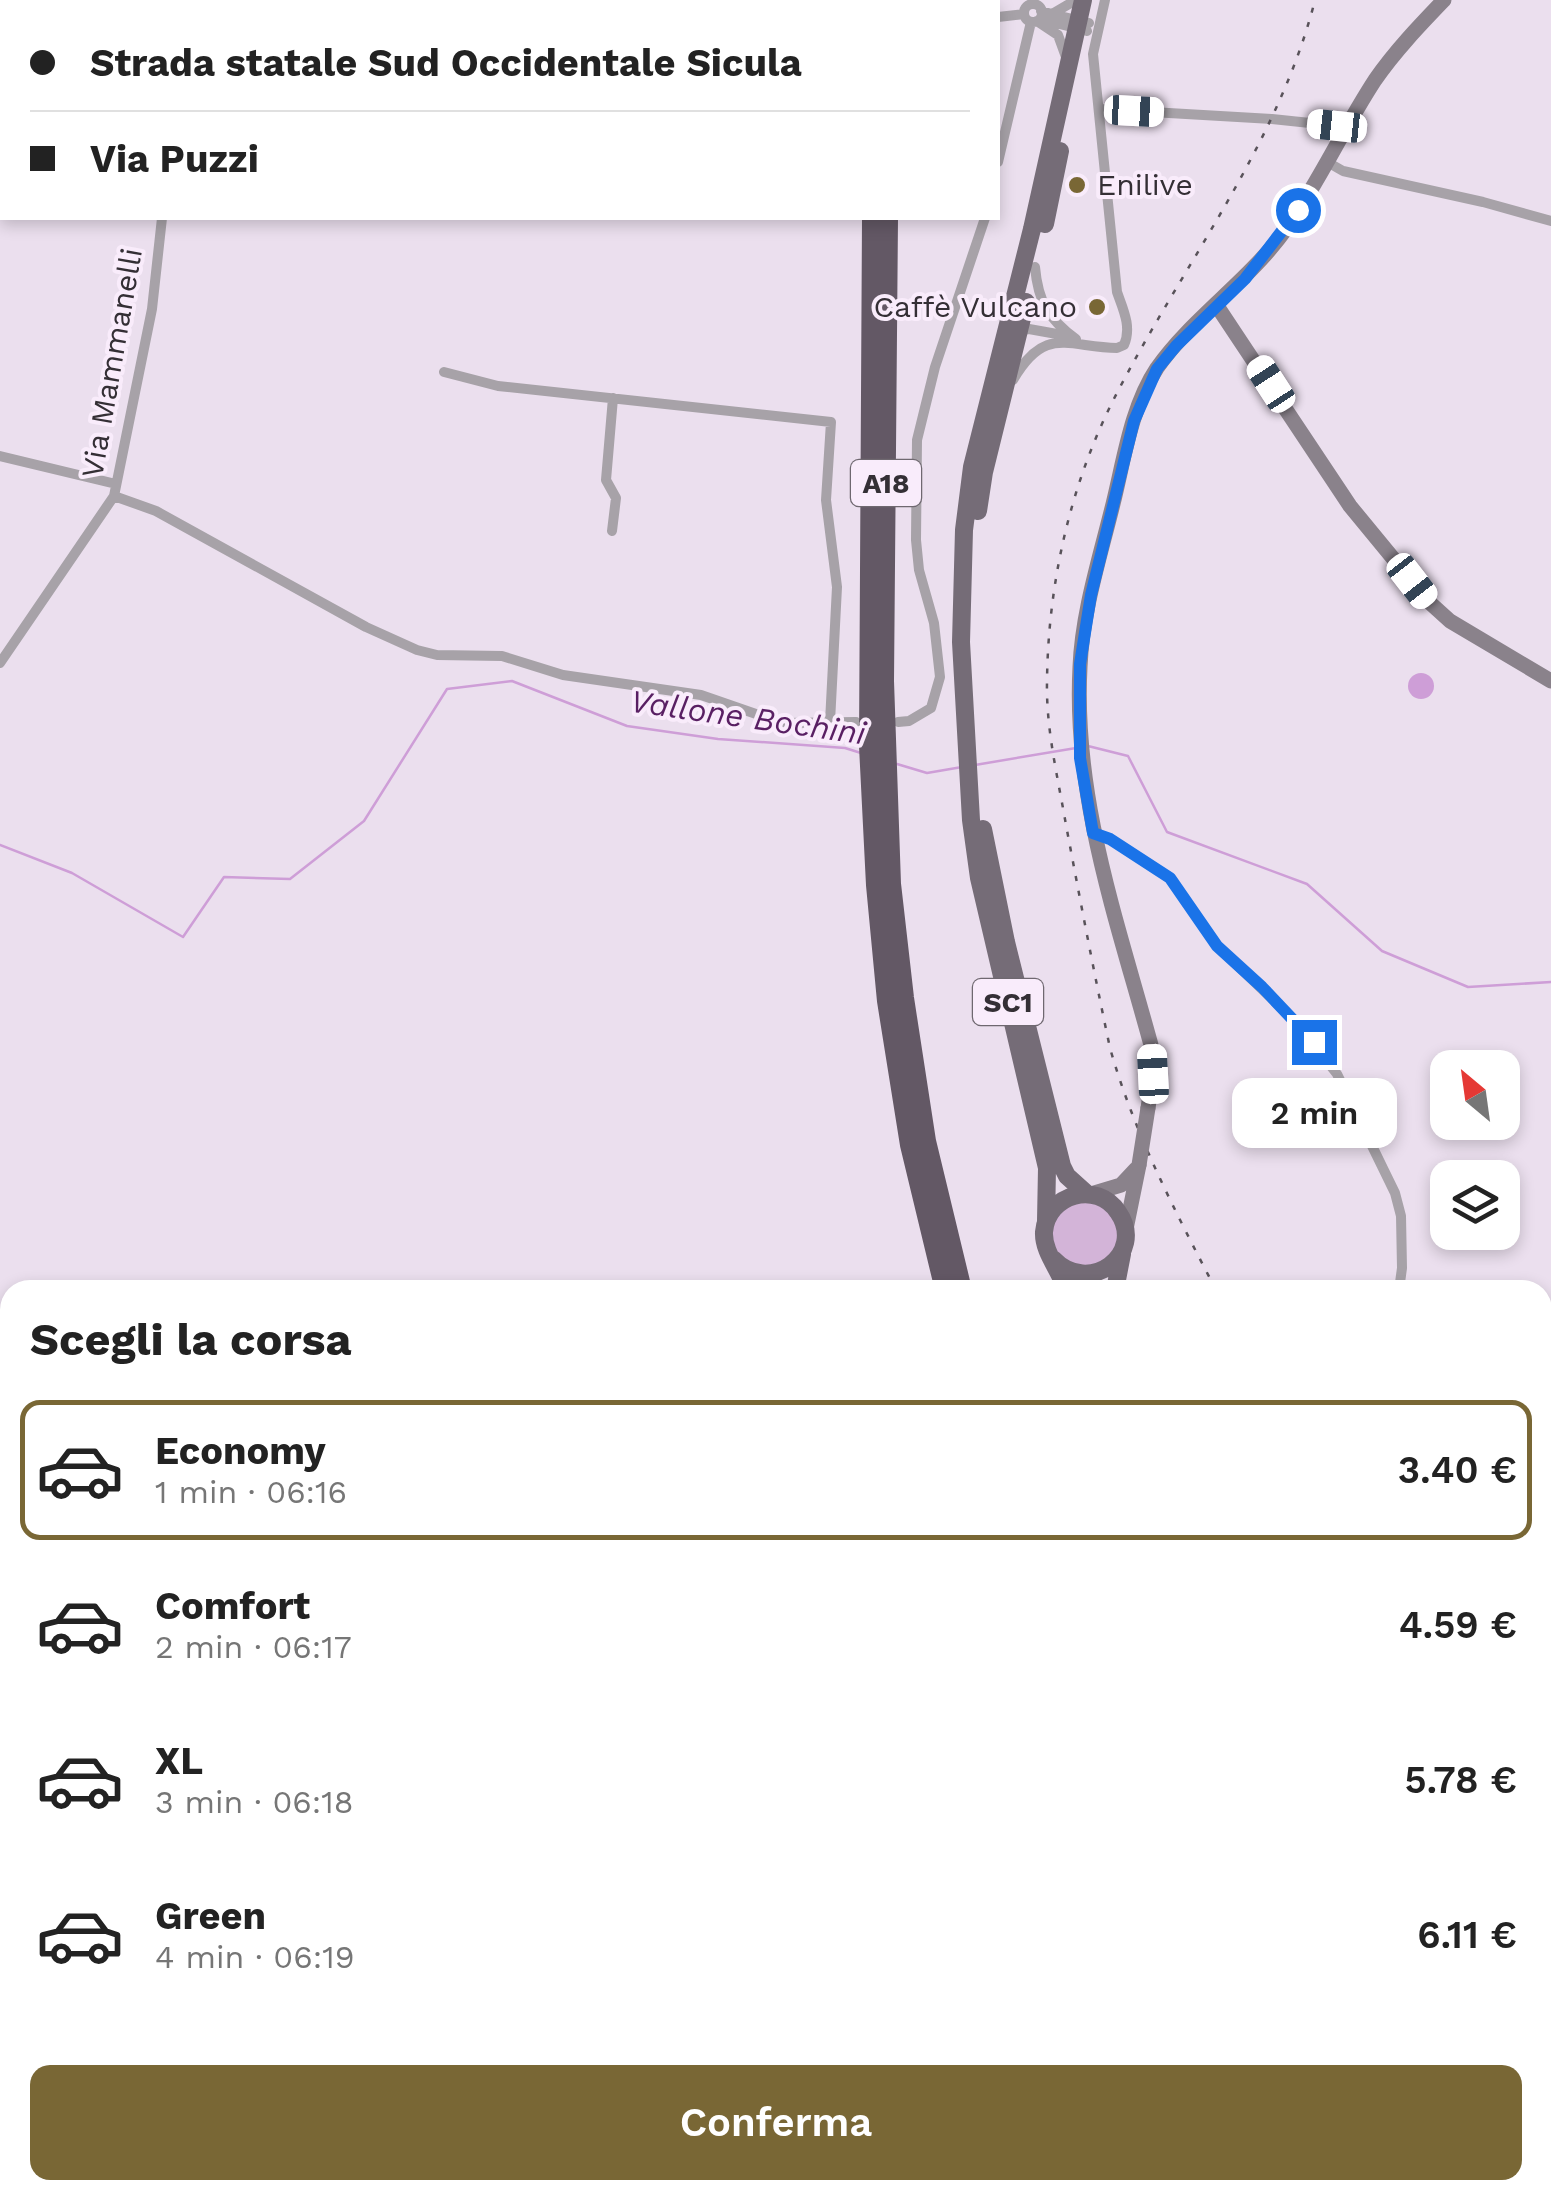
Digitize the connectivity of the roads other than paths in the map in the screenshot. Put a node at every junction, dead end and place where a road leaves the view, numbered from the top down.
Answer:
1 (1080, 0) edge
2 (1096, 0) edge
3 (1106, 0) edge
4 (1444, 0) edge
5 (1037, 17) junction
6 (1000, 18) edge
7 (1083, 26) junction
8 (1068, 66) junction
9 (1100, 109) junction
10 (1349, 127) junction
11 (1000, 155) edge
12 (1329, 163) junction
13 (162, 220) edge
14 (872, 220) edge
15 (888, 220) edge
16 (984, 220) edge
17 (1551, 221) edge
18 (1034, 267) junction
19 (1216, 306) junction
20 (1012, 329) junction
21 (1074, 340) junction
22 (444, 372) dead end
23 (1003, 396) junction
24 (612, 398) junction
25 (0, 456) edge
26 (115, 490) junction
27 (612, 531) dead end
28 (965, 565) junction
29 (0, 662) edge
30 (1551, 680) edge
31 (830, 722) junction
32 (856, 722) dead end
33 (898, 722) dead end
34 (877, 748) junction
35 (970, 782) junction
36 (878, 792) junction
37 (1093, 833) junction
38 (1139, 1166) junction
39 (1090, 1194) junction
40 (1046, 1221) junction
41 (1125, 1239) junction
42 (1052, 1259) junction
43 (943, 1280) edge
44 (960, 1280) edge
45 (1061, 1280) edge
46 (1117, 1280) edge
47 (1400, 1280) edge

1 - 5 street
1 - 7 main road
2 - 7 main road
3 - 9 street
4 - 10 main road
5 - 6 street
5 - 7 street
5 - 8 street
5 - 11 street
7 - 8 main road
7 - 18 main road
8 - 20 main road
9 - 10 street
9 - 21 street
10 - 12 main road
12 - 17 street
12 - 19 main road
13 - 26 street, Via Mammanelli
14 - 34 highway, A18
15 - 34 highway, A18
16 - 33 street
18 - 20 main road
18 - 21 street
19 - 30 main road
19 - 37 main road
20 - 21 street
20 - 23 main road
20 - 28 main road
21 - 23 street
22 - 24 street
23 - 28 main road
24 - 27 street
24 - 31 street
25 - 26 street
26 - 29 street, Via Mammanelli
26 - 31 street
28 - 35 main road
31 - 32 street
34 - 36 highway, A18
35 - 39 main road, SC1
35 - 40 main road, SC1
36 - 43 highway, A18
36 - 44 highway, A18
37 - 38 main road, bridge
37 - 47 street
38 - 39 main road
38 - 41 main road
39 - 40 main road
39 - 41 main road
40 - 42 main road
41 - 42 main road
41 - 46 main road
42 - 45 main road

